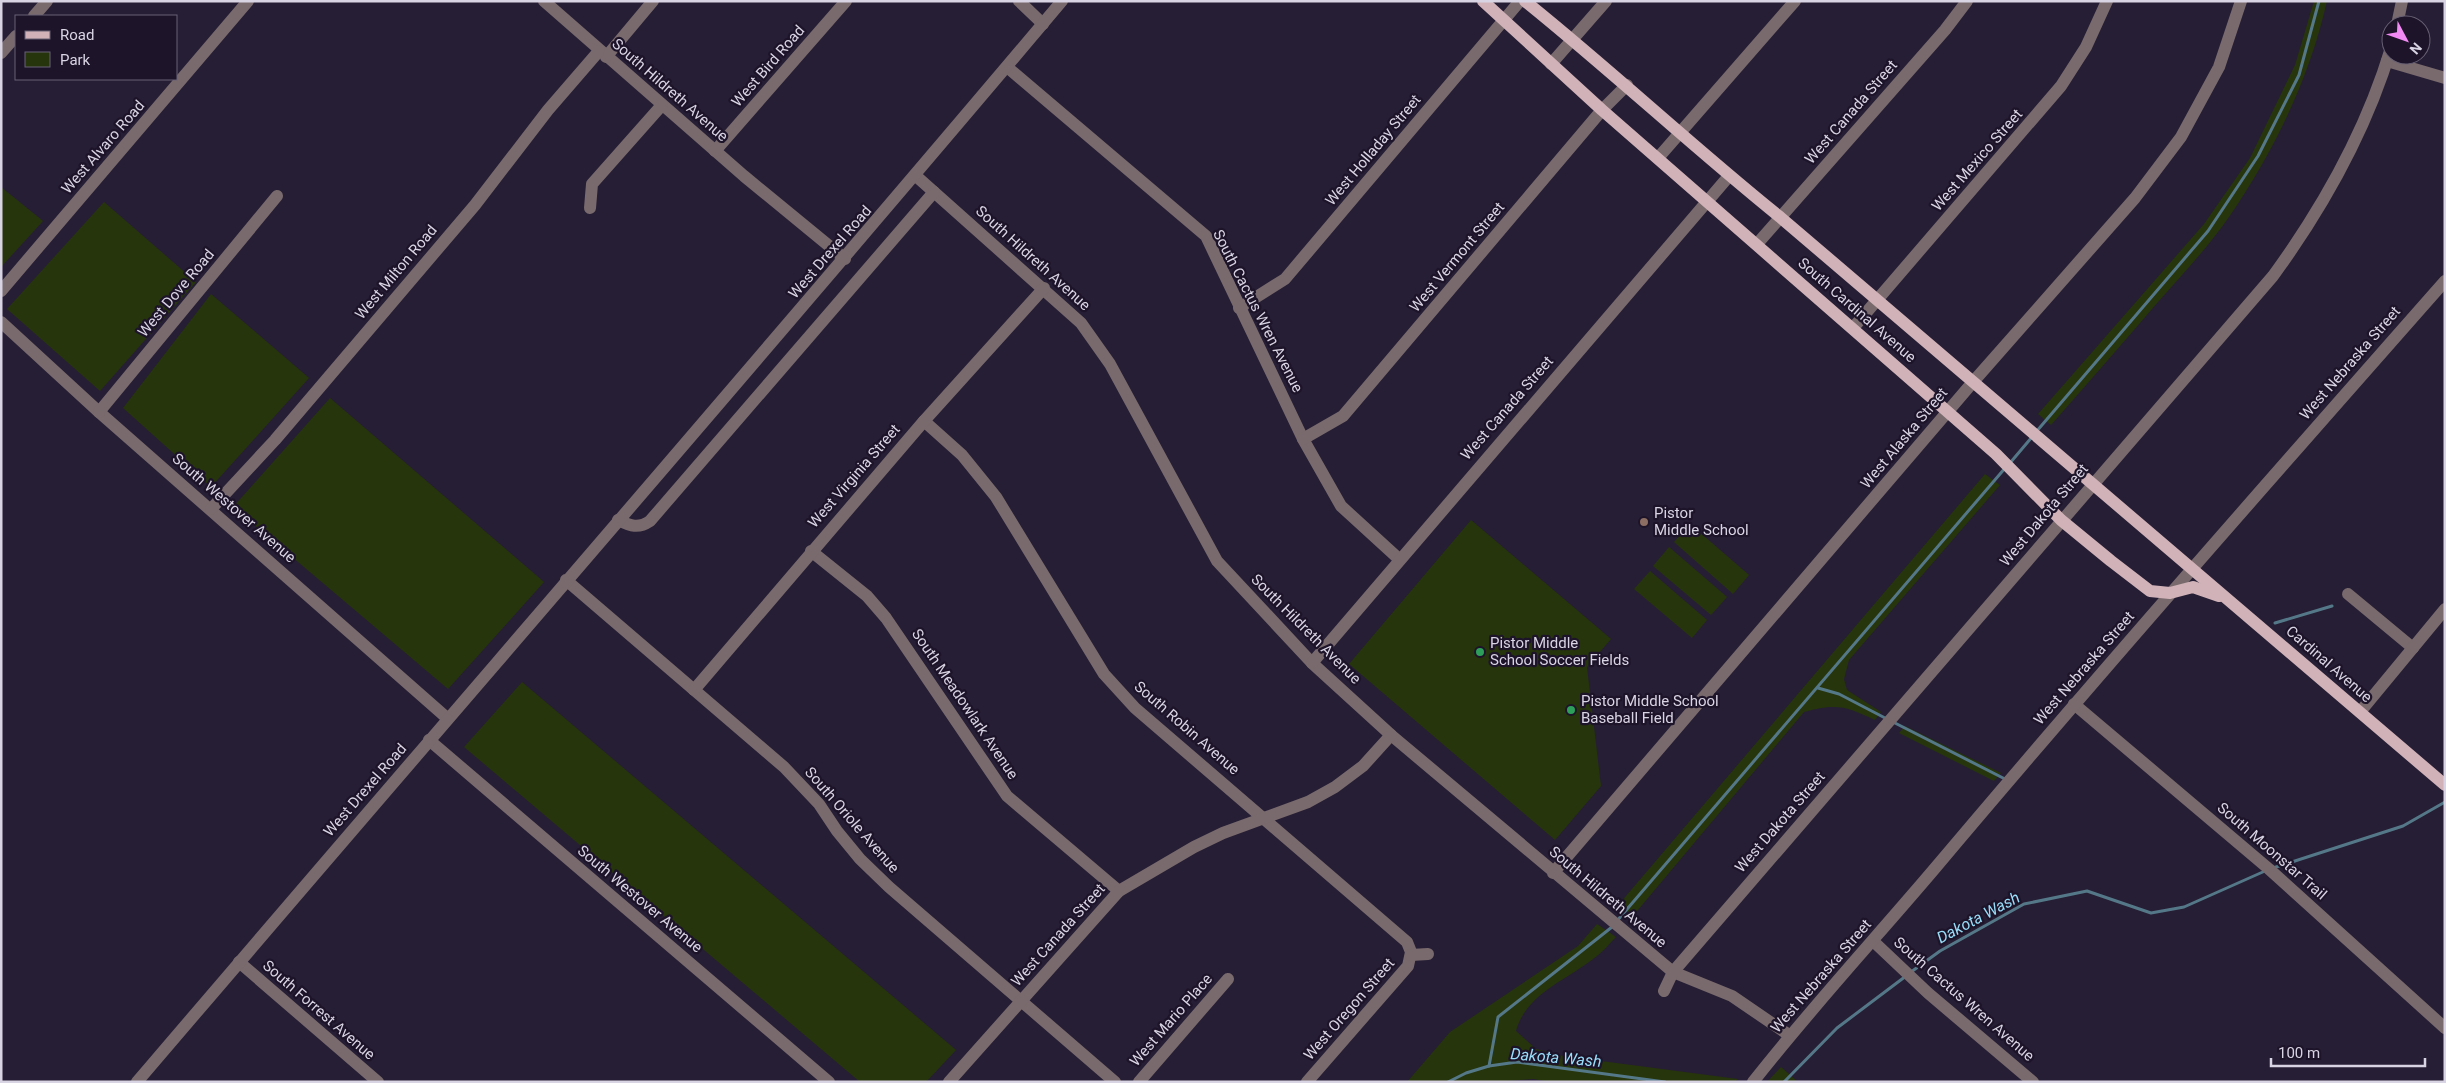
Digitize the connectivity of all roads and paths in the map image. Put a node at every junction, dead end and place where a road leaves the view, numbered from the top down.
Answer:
1 (48, 1) edge
2 (248, 1) edge
3 (544, 1) edge
4 (653, 1) edge
5 (846, 1) edge
6 (1019, 1) edge
7 (1062, 1) edge
8 (1483, 1) edge
9 (1520, 1) edge
10 (1525, 1) edge
11 (1606, 1) edge
12 (1795, 1) edge
13 (1967, 1) edge
14 (2107, 1) edge
15 (2242, 1) edge
16 (2402, 1) edge
17 (35, 15) edge
18 (2399, 15) edge
19 (1504, 20) junction
20 (1043, 24) junction
21 (15, 37) edge
22 (1573, 40) junction
23 (1, 53) edge
24 (602, 54) junction
25 (1551, 64) junction
26 (2385, 65) edge
27 (2401, 65) edge
28 (1007, 67) junction
29 (2445, 78) edge
30 (1627, 86) junction
31 (662, 105) junction
32 (1602, 110) junction
33 (1680, 132) junction
34 (715, 151) junction
35 (1658, 158) junction
36 (916, 176) junction
37 (1729, 176) junction
38 (934, 192) junction
39 (277, 196) dead end
40 (1707, 202) junction
41 (590, 208) dead end
42 (1780, 217) junction
43 (1757, 244) junction
44 (845, 259) junction
45 (2445, 280) edge
46 (1044, 288) junction
47 (1, 291) edge
48 (1877, 300) junction
49 (1239, 308) junction
50 (1, 322) edge
51 (1853, 328) junction
52 (1973, 382) junction
53 (99, 412) junction
54 (1947, 412) junction
55 (924, 421) junction
56 (1303, 439) junction
57 (2092, 483) junction
58 (211, 509) junction
59 (618, 520) junction
60 (2061, 520) junction
61 (811, 551) junction
62 (1399, 559) junction
63 (2191, 569) junction
64 (566, 580) junction
65 (2170, 593) junction
66 (2348, 594) dead end
67 (2226, 598) junction
68 (2445, 609) edge
69 (2413, 648) junction
70 (1312, 663) junction
71 (694, 690) junction
72 (2074, 704) junction
73 (2360, 712) junction
74 (447, 718) junction
75 (1391, 735) junction
76 (429, 740) junction
77 (2445, 785) edge
78 (1265, 818) junction
79 (1553, 872) junction
80 (1120, 891) junction
81 (1873, 941) junction
82 (1428, 954) dead end
83 (1411, 955) junction
84 (239, 962) junction
85 (1674, 972) junction
86 (1228, 979) dead end
87 (1664, 991) dead end
88 (1021, 999) junction
89 (2445, 1028) edge
90 (1789, 1035) junction
91 (136, 1082) edge
92 (378, 1082) edge
93 (830, 1082) edge
94 (949, 1082) edge
95 (1115, 1082) edge
96 (1138, 1082) edge
97 (1307, 1082) edge
98 (1753, 1082) edge
99 (2033, 1082) edge

1 - 17 street
2 - 47 street, West Alvaro Road
3 - 24 street, South Hildreth Avenue
4 - 24 street, West Milton Road
5 - 34 street, West Bird Road
6 - 20 street
7 - 20 street, West Drexel Road
8 - 19 main road, South Cardinal Avenue
9 - 19 street, West Holladay Street
10 - 22 main road, South Cardinal Avenue
11 - 22 street
12 - 33 street
13 - 42 street, West Canada Street
14 - 48 street, West Mexico Street
15 - 52 street, West Alaska Street
16 - 18 street
19 - 25 main road, South Cardinal Avenue
19 - 49 street, West Holladay Street
20 - 28 street, West Drexel Road
21 - 23 street
22 - 25 street
22 - 30 main road, South Cardinal Avenue
24 - 31 street, South Hildreth Avenue
24 - 58 street, West Milton Road
25 - 32 main road, South Cardinal Avenue
26 - 57 street, West Dakota Street
27 - 29 street
28 - 36 street, West Drexel Road
28 - 49 street, South Cactus Wren Avenue
30 - 32 street, West Vermont Street
30 - 33 main road, South Cardinal Avenue
31 - 34 street, South Hildreth Avenue
31 - 41 street
32 - 35 main road, South Cardinal Avenue
32 - 56 street, West Vermont Street
33 - 35 street
33 - 37 main road, South Cardinal Avenue
34 - 44 street, South Hildreth Avenue
35 - 40 main road, South Cardinal Avenue
36 - 38 street, South Hildreth Avenue
36 - 44 street, West Drexel Road
37 - 40 street, West Canada Street
37 - 42 main road, South Cardinal Avenue
38 - 46 street, South Hildreth Avenue
38 - 59 street
39 - 53 street, West Dove Road
40 - 43 main road, South Cardinal Avenue
40 - 62 street, West Canada Street
42 - 43 street, West Canada Street
42 - 48 main road, South Cardinal Avenue
43 - 51 main road, South Cardinal Avenue
44 - 59 street, West Drexel Road
45 - 63 street, West Nebraska Street
46 - 55 street, West Virginia Street
46 - 70 street, South Hildreth Avenue
48 - 51 street, West Mexico Street
48 - 52 main road, South Cardinal Avenue
49 - 56 street, South Cactus Wren Avenue
50 - 53 street, South Westover Avenue
51 - 54 main road, South Cardinal Avenue
52 - 54 street, West Alaska Street
52 - 57 main road, South Cardinal Avenue
53 - 58 street, South Westover Avenue
54 - 60 main road, South Cardinal Avenue
54 - 79 street, West Alaska Street
55 - 61 street, West Virginia Street
55 - 78 street, South Robin Avenue
56 - 62 street, South Cactus Wren Avenue
57 - 60 street, West Dakota Street
57 - 63 main road, South Cardinal Avenue
58 - 74 street, South Westover Avenue
59 - 64 street, West Drexel Road
60 - 65 main road, South Cardinal Avenue
60 - 85 street, West Dakota Street
61 - 71 street, West Virginia Street
61 - 80 street, South Meadowlark Avenue
62 - 70 street, West Canada Street
63 - 65 street, West Nebraska Street
63 - 67 main road, Cardinal Avenue
64 - 71 street, South Oriole Avenue
64 - 74 street, West Drexel Road
65 - 67 main road, South Cardinal Avenue
65 - 72 street, West Nebraska Street
66 - 69 street
67 - 73 main road, Cardinal Avenue
68 - 69 street
69 - 73 street
70 - 75 street, South Hildreth Avenue
71 - 88 street, South Oriole Avenue
72 - 81 street, West Nebraska Street
72 - 89 street, South Moonstar Trail
73 - 77 main road, Cardinal Avenue
74 - 76 street, West Drexel Road
75 - 78 street, West Canada Street
75 - 79 street, South Hildreth Avenue
76 - 84 street, West Drexel Road
76 - 93 street, South Westover Avenue
78 - 80 street, West Canada Street
78 - 83 street, South Robin Avenue
79 - 85 street, South Hildreth Avenue
80 - 88 street, West Canada Street
81 - 90 street, West Nebraska Street
81 - 99 street, South Cactus Wren Avenue
82 - 83 street
83 - 97 street, West Oregon Street
84 - 91 street, West Drexel Road
84 - 92 street, South Forrest Avenue
85 - 87 street, West Dakota Street
85 - 90 street, South Hildreth Avenue
86 - 96 street, West Mario Place
88 - 94 street, West Canada Street
88 - 95 street, South Oriole Avenue
90 - 98 street, West Nebraska Street

